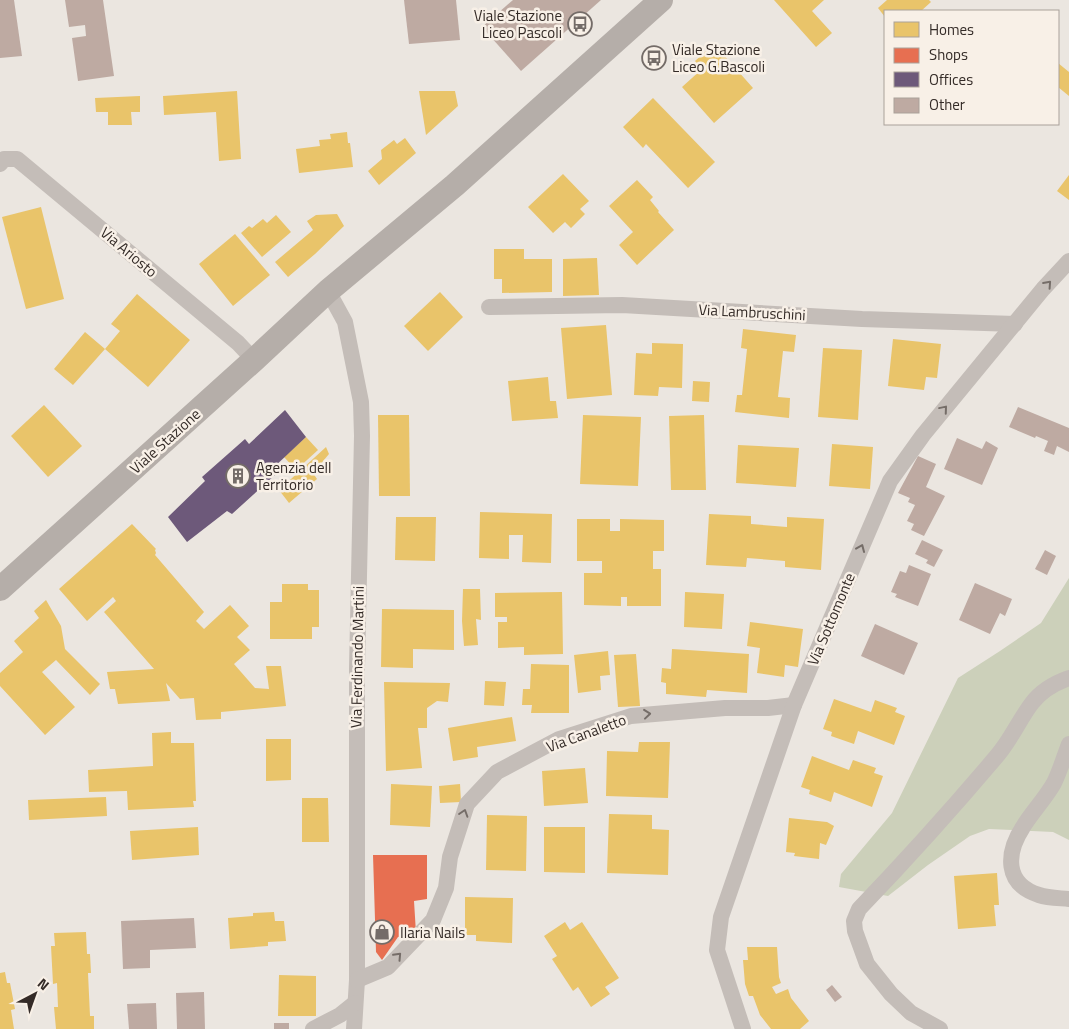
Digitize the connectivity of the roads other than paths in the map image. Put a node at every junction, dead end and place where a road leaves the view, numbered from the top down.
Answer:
1 (661, 0) edge
2 (0, 164) edge
3 (1069, 261) edge
4 (328, 291) junction
5 (488, 308) dead end
6 (1015, 324) junction
7 (254, 360) junction
8 (0, 589) edge
9 (1069, 678) edge
10 (794, 705) junction
11 (1069, 744) edge
12 (1069, 899) edge
13 (356, 980) junction
14 (355, 1003) junction
15 (313, 1029) edge
16 (354, 1029) edge
17 (743, 1029) edge
18 (940, 1029) edge

1 - 4 main road, Viale Stazione
2 - 7 street, Via Ariosto
6 -> 3 street, Via Sottomonte
4 - 7 main road, Viale Stazione
4 - 13 street, Via Ferdinando Martini
5 - 6 street, Via Lambruschini
10 -> 6 street, Via Sottomonte
7 - 8 main road, Viale Stazione
9 - 18 street
13 -> 10 street, Via Canaletto
10 - 17 street, Via Sottomonte
11 - 12 street
13 - 14 street, Via Ferdinando Martini
14 - 15 street
14 - 16 street, Via Ferdinando Martini

